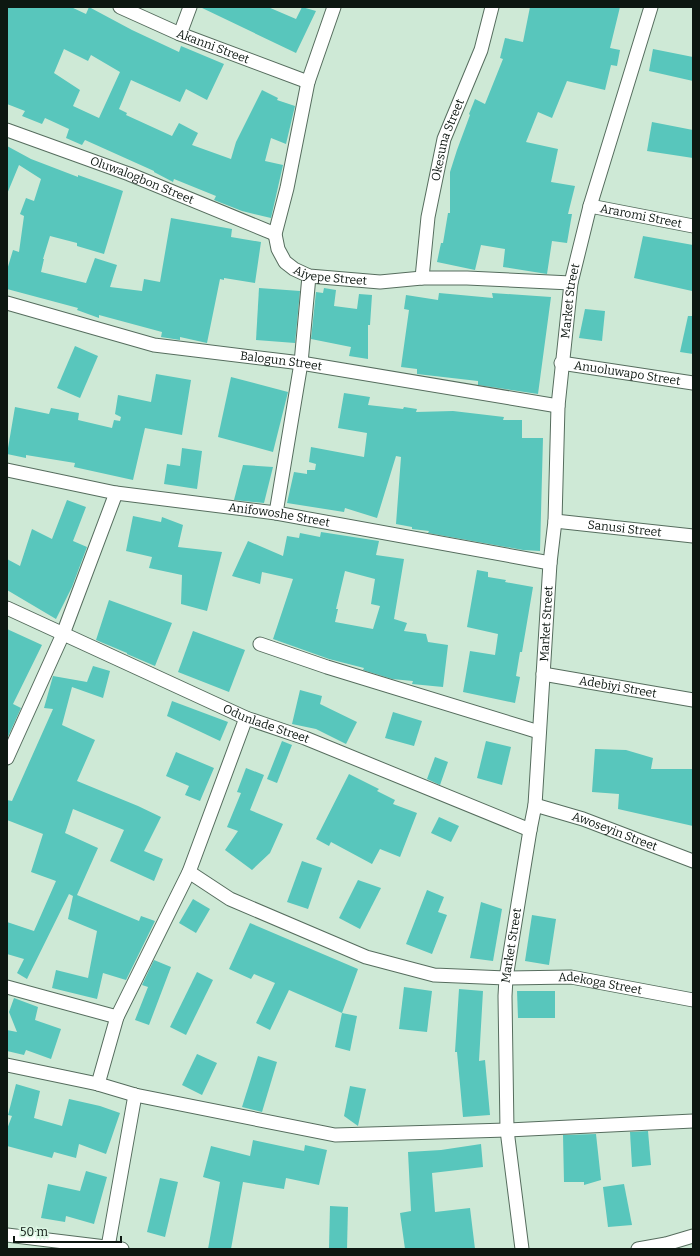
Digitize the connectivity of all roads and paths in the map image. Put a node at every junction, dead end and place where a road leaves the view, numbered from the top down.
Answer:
1 (120, 7) edge
2 (190, 7) edge
3 (334, 7) edge
4 (492, 7) edge
5 (651, 7) edge
6 (180, 34) junction
7 (308, 82) junction
8 (7, 130) edge
9 (590, 206) junction
10 (693, 226) edge
11 (275, 234) junction
12 (309, 276) junction
13 (422, 278) junction
14 (571, 283) junction
15 (7, 303) edge
16 (301, 363) junction
17 (562, 363) junction
18 (693, 383) edge
19 (558, 406) junction
20 (7, 470) edge
21 (116, 493) junction
22 (276, 513) junction
23 (555, 521) junction
24 (693, 536) edge
25 (550, 563) junction
26 (7, 608) edge
27 (63, 634) junction
28 (260, 644) dead end
29 (543, 674) junction
30 (693, 700) edge
31 (246, 718) junction
32 (539, 732) junction
33 (7, 757) edge
34 (536, 805) junction
35 (530, 830) junction
36 (693, 861) edge
37 (189, 872) junction
38 (506, 978) junction
39 (7, 987) edge
40 (693, 1000) edge
41 (117, 1017) junction
42 (7, 1065) edge
43 (98, 1084) junction
44 (135, 1095) junction
45 (693, 1121) edge
46 (507, 1130) junction
47 (7, 1235) edge
48 (693, 1236) edge
49 (108, 1246) junction
50 (122, 1249) edge
51 (522, 1249) edge
52 (638, 1249) edge

1 - 6 street, Akanni Street
2 - 6 street
3 - 7 street, Aiyepe Street
4 - 13 street, Okesuna Street
5 - 9 street, Market Street
6 - 7 street, Akanni Street
7 - 11 street, Aiyepe Street
8 - 11 street, Oluwalogbon Street
9 - 10 street, Araromi Street
9 - 14 street, Market Street
11 - 12 street, Aiyepe Street
12 - 13 street, Aiyepe Street
12 - 16 street
13 - 14 street, Aiyepe Street
14 - 17 street, Market Street
15 - 16 street, Balogun Street
16 - 19 street, Balogun Street
16 - 22 street
17 - 18 street, Anuoluwapo Street
17 - 19 street, Market Street
19 - 23 street, Market Street
20 - 21 street, Anifowoshe Street
21 - 22 street, Anifowoshe Street
21 - 27 street
22 - 25 street, Anifowoshe Street
23 - 24 street, Sanusi Street
23 - 25 street, Market Street
25 - 29 street, Market Street
26 - 27 street, Odunlade Street
27 - 31 street, Odunlade Street
27 - 33 street
28 - 32 street
29 - 30 street, Adebiyi Street
29 - 32 street, Market Street
31 - 35 street, Odunlade Street
31 - 37 street
32 - 34 street, Market Street
34 - 35 street, Market Street
34 - 36 street, Awoseyin Street
35 - 38 street, Market Street
37 - 38 street, Adekoga Street
37 - 41 street
38 - 40 street, Adekoga Street
38 - 46 street, Market Street
39 - 41 street
41 - 43 street
42 - 43 street
43 - 44 street
44 - 46 street
44 - 49 street
45 - 46 street
46 - 51 street, Market Street
47 - 49 street
48 - 52 street
49 - 50 street

